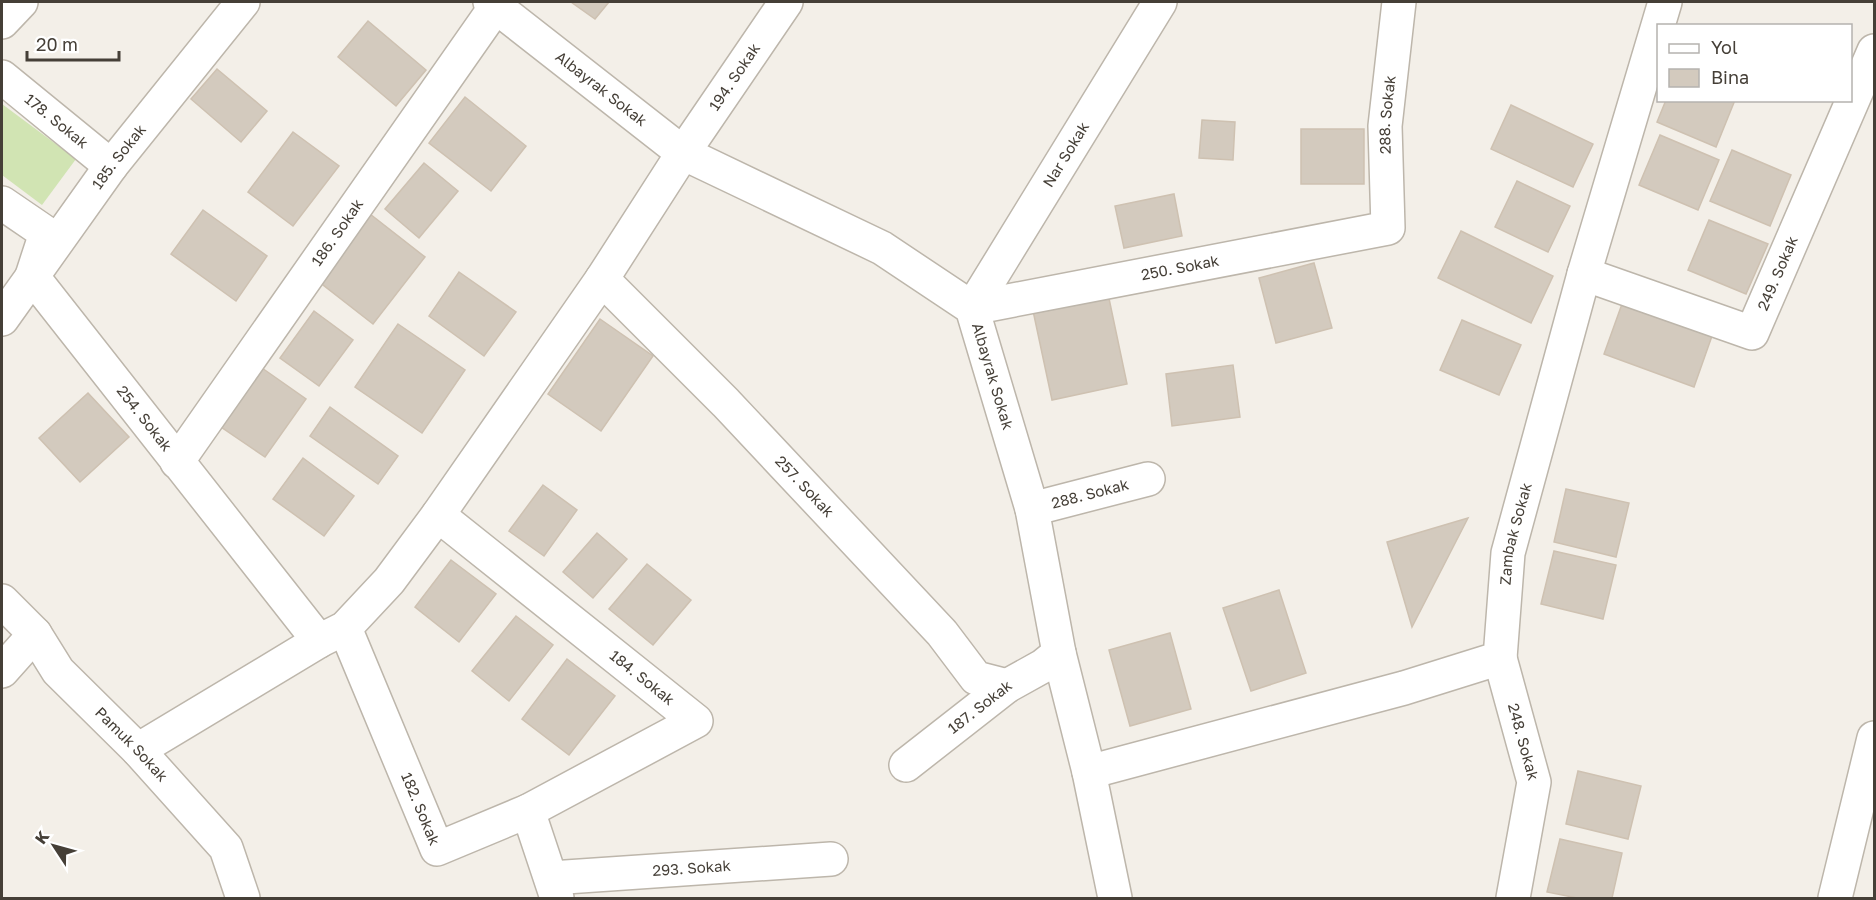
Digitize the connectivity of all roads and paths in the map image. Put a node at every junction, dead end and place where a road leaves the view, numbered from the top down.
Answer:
1 (21, 2) edge
2 (243, 2) edge
3 (786, 2) edge
4 (1160, 2) edge
5 (1399, 2) edge
6 (1665, 2) edge
7 (495, 3) edge
8 (2, 22) edge
9 (1658, 24) edge
10 (1657, 29) edge
11 (1875, 51) edge
12 (2, 77) edge
13 (683, 153) junction
14 (111, 166) junction
15 (2, 203) edge
16 (1388, 228) joint
17 (1584, 274) junction
18 (32, 276) junction
19 (602, 279) junction
20 (972, 308) junction
21 (2, 319) edge
22 (177, 462) junction
23 (1148, 479) dead end
24 (1032, 509) junction
25 (438, 515) junction
26 (2, 601) edge
27 (35, 634) junction
28 (332, 634) junction
29 (1059, 653) junction
30 (1500, 658) junction
31 (2, 671) edge
32 (1007, 686) junction
33 (1875, 738) edge
34 (138, 750) junction
35 (906, 765) dead end
36 (1089, 772) junction
37 (528, 811) junction
38 (831, 860) dead end
39 (554, 888) edge
40 (243, 898) edge
41 (1115, 898) edge
42 (1513, 898) edge
43 (1835, 898) edge

1 - 8 street
2 - 14 street, 185. Sokak
3 - 13 street, 194. Sokak
4 - 20 street, Nar Sokak
5 - 16 street, 288. Sokak
6 - 9 street, Zambak Sokak
7 - 13 street, Albayrak Sokak
7 - 22 street, 186. Sokak
10 - 17 street, Zambak Sokak
11 - 17 street, 249. Sokak
12 - 14 street, 178. Sokak
13 - 19 street, 194. Sokak
13 - 20 street, Albayrak Sokak
14 - 18 street, 185. Sokak
15 - 18 street
16 - 20 street, 250. Sokak
17 - 30 street, Zambak Sokak
18 - 21 street, 185. Sokak
18 - 22 street, 254. Sokak
19 - 25 street, 194. Sokak
19 - 32 street, 257. Sokak
20 - 24 street, Albayrak Sokak
22 - 28 street, 254. Sokak
23 - 24 street, 288. Sokak
24 - 29 street, Albayrak Sokak
25 - 28 street, 194. Sokak
25 - 37 street, 184. Sokak
26 - 27 street, Pamuk Sokak
27 - 31 street
27 - 34 street, Pamuk Sokak
28 - 34 street, 194. Sokak
28 - 37 street, 182. Sokak
29 - 32 street, 187. Sokak
29 - 36 street, Albayrak Sokak
30 - 36 street
30 - 42 street, 248. Sokak
32 - 35 street, 187. Sokak
33 - 43 street
34 - 40 street, Pamuk Sokak
36 - 41 street, Albayrak Sokak
37 - 39 street
38 - 39 street, 293. Sokak

